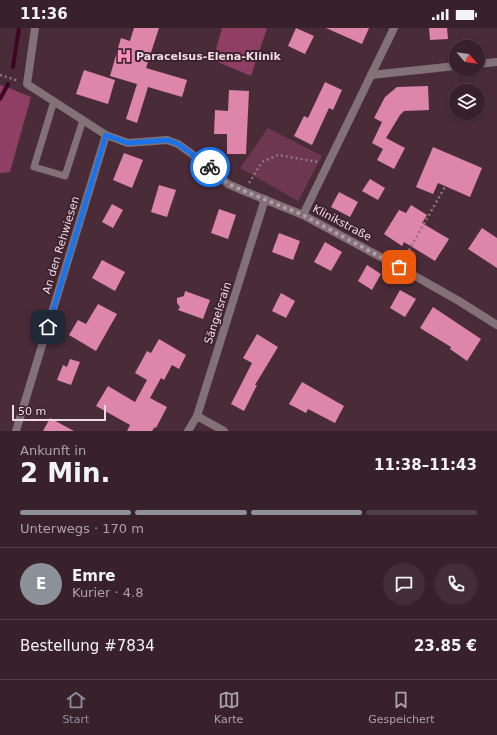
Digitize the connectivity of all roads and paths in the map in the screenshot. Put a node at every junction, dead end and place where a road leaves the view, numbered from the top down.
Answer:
1 (35, 28) edge
2 (394, 28) edge
3 (497, 62) edge
4 (485, 63) edge
5 (449, 67) edge
6 (0, 75) edge
7 (371, 75) junction
8 (27, 84) junction
9 (54, 101) junction
10 (83, 120) junction
11 (106, 135) junction
12 (327, 166) junction
13 (446, 185) dead end
14 (244, 191) junction
15 (265, 199) junction
16 (303, 215) junction
17 (399, 267) junction
18 (497, 325) edge
19 (197, 416) junction
20 (16, 431) edge
21 (188, 431) edge
22 (224, 431) edge

1 - 8 street
2 - 7 street
3 - 4 street
5 - 7 street
6 - 8 path
7 - 12 street
8 - 9 street, Klinikstraße
9 - 10 street, Klinikstraße
9 - 10 lane
10 - 11 street, Klinikstraße
11 - 14 street, Klinikstraße
11 - 20 street, An den Rehwiesen
12 - 14 path
12 - 16 street
13 - 17 path
14 - 15 street, Klinikstraße
15 - 16 street, Klinikstraße
15 - 19 street, Sängelsrain
16 - 17 street, Klinikstraße
17 - 18 street, Klinikstraße
19 - 21 street, Sängelsrain
19 - 22 street

